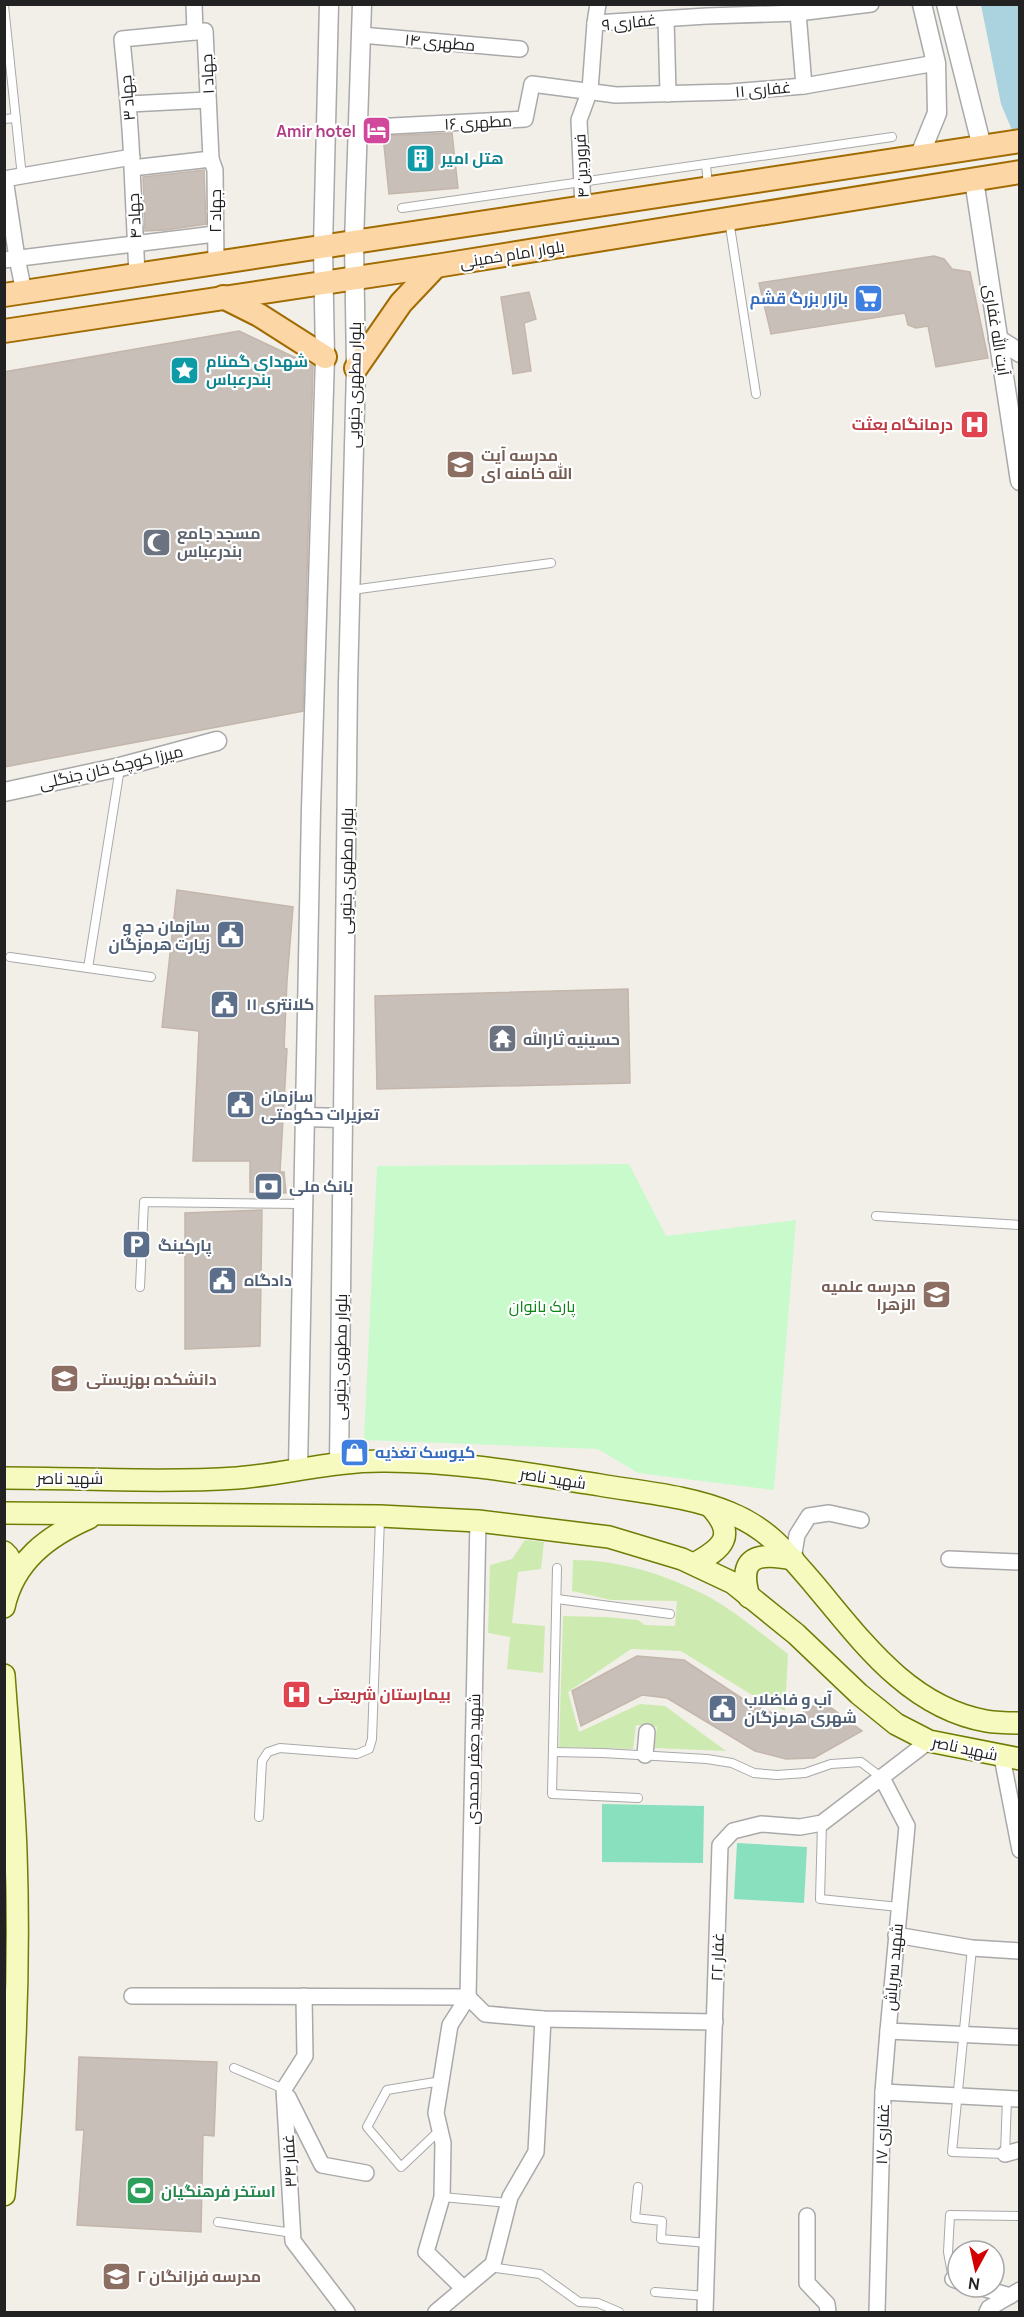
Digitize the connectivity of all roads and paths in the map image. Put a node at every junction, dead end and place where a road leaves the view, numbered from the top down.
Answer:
1 (194, 4) edge
2 (329, 4) edge
3 (362, 4) edge
4 (598, 4) edge
5 (871, 4) edge
6 (922, 4) edge
7 (946, 4) edge
8 (4, 6) edge
9 (841, 6) edge
10 (798, 13) junction
11 (666, 19) junction
12 (595, 23) junction
13 (200, 32) junction
14 (361, 35) junction
15 (520, 49) dead end
16 (960, 58) junction
17 (936, 63) junction
18 (804, 86) junction
19 (590, 90) junction
20 (668, 94) junction
21 (208, 100) junction
22 (129, 104) junction
23 (16, 118) junction
24 (4, 120) edge
25 (373, 127) dead end
26 (892, 136) dead end
27 (1002, 144) edge
28 (920, 157) junction
29 (211, 159) junction
30 (132, 162) junction
31 (706, 164) junction
32 (1015, 173) edge
33 (22, 177) junction
34 (5, 179) edge
35 (974, 180) junction
36 (581, 183) junction
37 (708, 189) junction
38 (402, 208) dead end
39 (583, 208) junction
40 (729, 219) junction
41 (215, 234) junction
42 (354, 242) junction
43 (136, 243) junction
44 (323, 247) junction
45 (11, 259) edge
46 (216, 263) junction
47 (436, 266) junction
48 (138, 275) junction
49 (354, 277) junction
50 (324, 282) junction
51 (14, 293) edge
52 (223, 297) junction
53 (4, 332) edge
54 (998, 339) junction
55 (1020, 353) edge
56 (326, 357) junction
57 (356, 368) junction
58 (756, 394) dead end
59 (1020, 481) edge
60 (551, 563) dead end
61 (350, 590) junction
62 (316, 653) junction
63 (349, 653) junction
64 (217, 741) dead end
65 (120, 766) junction
66 (4, 792) edge
67 (10, 957) dead end
68 (88, 968) junction
69 (150, 977) dead end
70 (305, 1117) junction
71 (343, 1118) junction
72 (303, 1204) junction
73 (876, 1216) dead end
74 (1020, 1225) edge
75 (140, 1287) dead end
76 (339, 1465) junction
77 (298, 1469) junction
78 (4, 1478) edge
79 (711, 1507) junction
80 (4, 1513) edge
81 (95, 1515) junction
82 (380, 1516) junction
83 (861, 1520) dead end
84 (478, 1521) junction
85 (4, 1552) edge
86 (793, 1559) junction
87 (949, 1559) dead end
88 (1020, 1562) edge
89 (694, 1564) junction
90 (557, 1568) dead end
91 (7, 1597) edge
92 (749, 1597) junction
93 (557, 1599) junction
94 (670, 1614) dead end
95 (4, 1675) edge
96 (1020, 1723) edge
97 (647, 1732) dead end
98 (929, 1741) junction
99 (553, 1752) junction
100 (645, 1755) junction
101 (1011, 1758) edge
102 (882, 1778) junction
103 (638, 1798) dead end
104 (259, 1817) dead end
105 (822, 1823) junction
106 (1020, 1850) edge
107 (899, 1906) junction
108 (896, 1935) junction
109 (972, 1948) junction
110 (1020, 1951) edge
111 (132, 1996) dead end
112 (304, 1996) junction
113 (468, 1997) junction
114 (543, 2019) junction
115 (715, 2022) junction
116 (888, 2031) junction
117 (964, 2034) junction
118 (1020, 2037) edge
119 (234, 2068) dead end
120 (441, 2081) junction
121 (285, 2089) junction
122 (883, 2092) junction
123 (958, 2096) junction
124 (1013, 2099) edge
125 (440, 2130) junction
126 (1012, 2152) edge
127 (366, 2173) dead end
128 (638, 2187) dead end
129 (4, 2195) edge
130 (442, 2198) junction
131 (509, 2203) junction
132 (1019, 2215) edge
133 (807, 2216) dead end
134 (218, 2222) dead end
135 (293, 2233) junction
136 (949, 2239) edge
137 (708, 2243) junction
138 (489, 2267) junction
139 (463, 2288) junction
140 (655, 2292) dead end
141 (1015, 2293) edge
142 (706, 2296) junction
143 (579, 2302) junction
144 (347, 2313) edge
145 (436, 2313) edge
146 (578, 2313) edge
147 (619, 2313) edge
148 (705, 2313) edge
149 (828, 2313) edge
150 (877, 2313) edge
151 (987, 2313) edge

1 - 13 street, جهاد ۱
2 - 44 street
3 - 14 street
4 - 12 street
5 - 9 street, غفاری ۹
6 - 17 street
7 - 16 street
8 - 23 lane
9 - 10 street, غفاری ۹
10 - 11 street, غفاری ۹
10 - 18 street
11 - 12 street, غفاری ۹
11 - 20 street
12 - 19 street, غفاری ۹
13 - 21 street, جهاد ۱
13 - 22 street, جهاد ۳
14 - 15 street, مطهری ۱۴
14 - 42 street
16 - 17 street
16 - 27 street
17 - 18 street, غفاری ۱۱
17 - 28 street
18 - 20 street, غفاری ۱۱
19 - 20 street, غفاری ۱۱
19 - 25 street, مطهری ۱۶
19 - 36 street, فروردین ۴
21 - 22 street
21 - 29 street, جهاد ۱
22 - 30 street, جهاد ۳
23 - 24 lane
23 - 33 lane
26 - 31 lane
27 - 28 main road
28 - 37 main road
29 - 30 street
29 - 41 street, جهاد ۲
30 - 33 street
30 - 43 street, جهاد ۴
31 - 36 lane
31 - 37 lane
32 - 35 main road, بلوار امام خمینی
33 - 34 street
34 - 45 street
35 - 40 main road, بلوار امام خمینی
35 - 54 street, آیت الله غفاری
36 - 38 lane
36 - 39 street, فروردین ۴
37 - 39 main road
39 - 42 main road
40 - 47 main road, بلوار امام خمینی
40 - 58 lane
41 - 43 street
41 - 46 street, جهاد ۲
42 - 44 main road
42 - 49 street, بلوار مطهری جنوبی
43 - 45 street
43 - 48 street, جهاد ۴
44 - 46 main road
44 - 50 street, بلوار مطهری جنوبی
45 - 51 street
46 - 48 main road
47 - 49 main road, بلوار امام خمینی
47 - 57 main road
48 - 51 main road
49 - 50 main road, بلوار امام خمینی
49 - 57 street, بلوار مطهری جنوبی
50 - 52 main road, بلوار امام خمینی
50 - 56 street, بلوار مطهری جنوبی
52 - 53 main road, بلوار امام خمینی
52 - 56 main road
54 - 55 street
54 - 59 street, آیت الله غفاری
56 - 62 street, بلوار مطهری جنوبی
57 - 61 street, بلوار مطهری جنوبی
60 - 61 lane
61 - 63 street, بلوار مطهری جنوبی
62 - 63 street
62 - 70 street, بلوار مطهری جنوبی
63 - 71 street, بلوار مطهری جنوبی
64 - 65 street, میرزا کوچک خان جنگلی
65 - 66 street, میرزا کوچک خان جنگلی
65 - 68 lane
67 - 68 lane
68 - 69 lane
70 - 71 street
70 - 72 street, بلوار مطهری جنوبی
71 - 76 street, بلوار مطهری جنوبی
72 - 75 lane
72 - 77 street, بلوار مطهری جنوبی
73 - 74 lane
76 - 77 main road, شهید ناصر
76 - 79 main road, شهید ناصر
77 - 78 main road, شهید ناصر
79 - 86 main road, شهید ناصر
79 - 89 main road
80 - 81 main road, شهید ناصر
81 - 82 main road, شهید ناصر
81 - 91 main road
82 - 84 main road, شهید ناصر
82 - 104 lane
83 - 86 street
84 - 89 main road, شهید ناصر
84 - 113 street, شهید جعفر محمدی
85 - 91 main road
86 - 92 main road
86 - 96 main road, شهید ناصر
87 - 88 street
89 - 92 main road, شهید ناصر
90 - 93 lane
92 - 98 main road, شهید ناصر
93 - 94 lane
93 - 99 lane
95 - 129 main road
97 - 100 street
98 - 101 main road, شهید ناصر
98 - 102 street
99 - 100 lane
99 - 103 lane
100 - 102 lane
101 - 106 street
102 - 105 street
102 - 107 street, شهید سرپاش
105 - 107 lane
105 - 115 street, غفار ۲۲
107 - 108 street, شهید سرپاش
108 - 109 street
108 - 116 street, شهید سرپاش
109 - 110 street
109 - 117 lane
111 - 112 street
112 - 113 street
112 - 121 street
113 - 114 street
113 - 120 street
114 - 115 street
114 - 131 street
115 - 137 street, غفار ۲۲
116 - 117 street, شهید سرپاش
116 - 122 street
117 - 118 street, شهید سرپاش
117 - 123 lane
119 - 121 lane
120 - 125 street
120 - 125 lane
121 - 127 street
121 - 135 street, غفار ۳۴
122 - 123 street, غفاری ۱۷
122 - 150 street, غفاری ۱۷
123 - 124 street, غفاری ۱۷
123 - 126 lane
124 - 126 lane
125 - 130 street
128 - 137 lane
130 - 131 lane
130 - 139 street
131 - 138 street
132 - 136 lane
133 - 149 street
134 - 135 lane
135 - 144 street, غفار ۳۴
137 - 142 street, غفار ۲۲
138 - 139 street
138 - 143 lane
139 - 145 street
140 - 142 lane
141 - 151 street
142 - 148 street, غفار ۲۲
143 - 146 lane
143 - 147 lane

